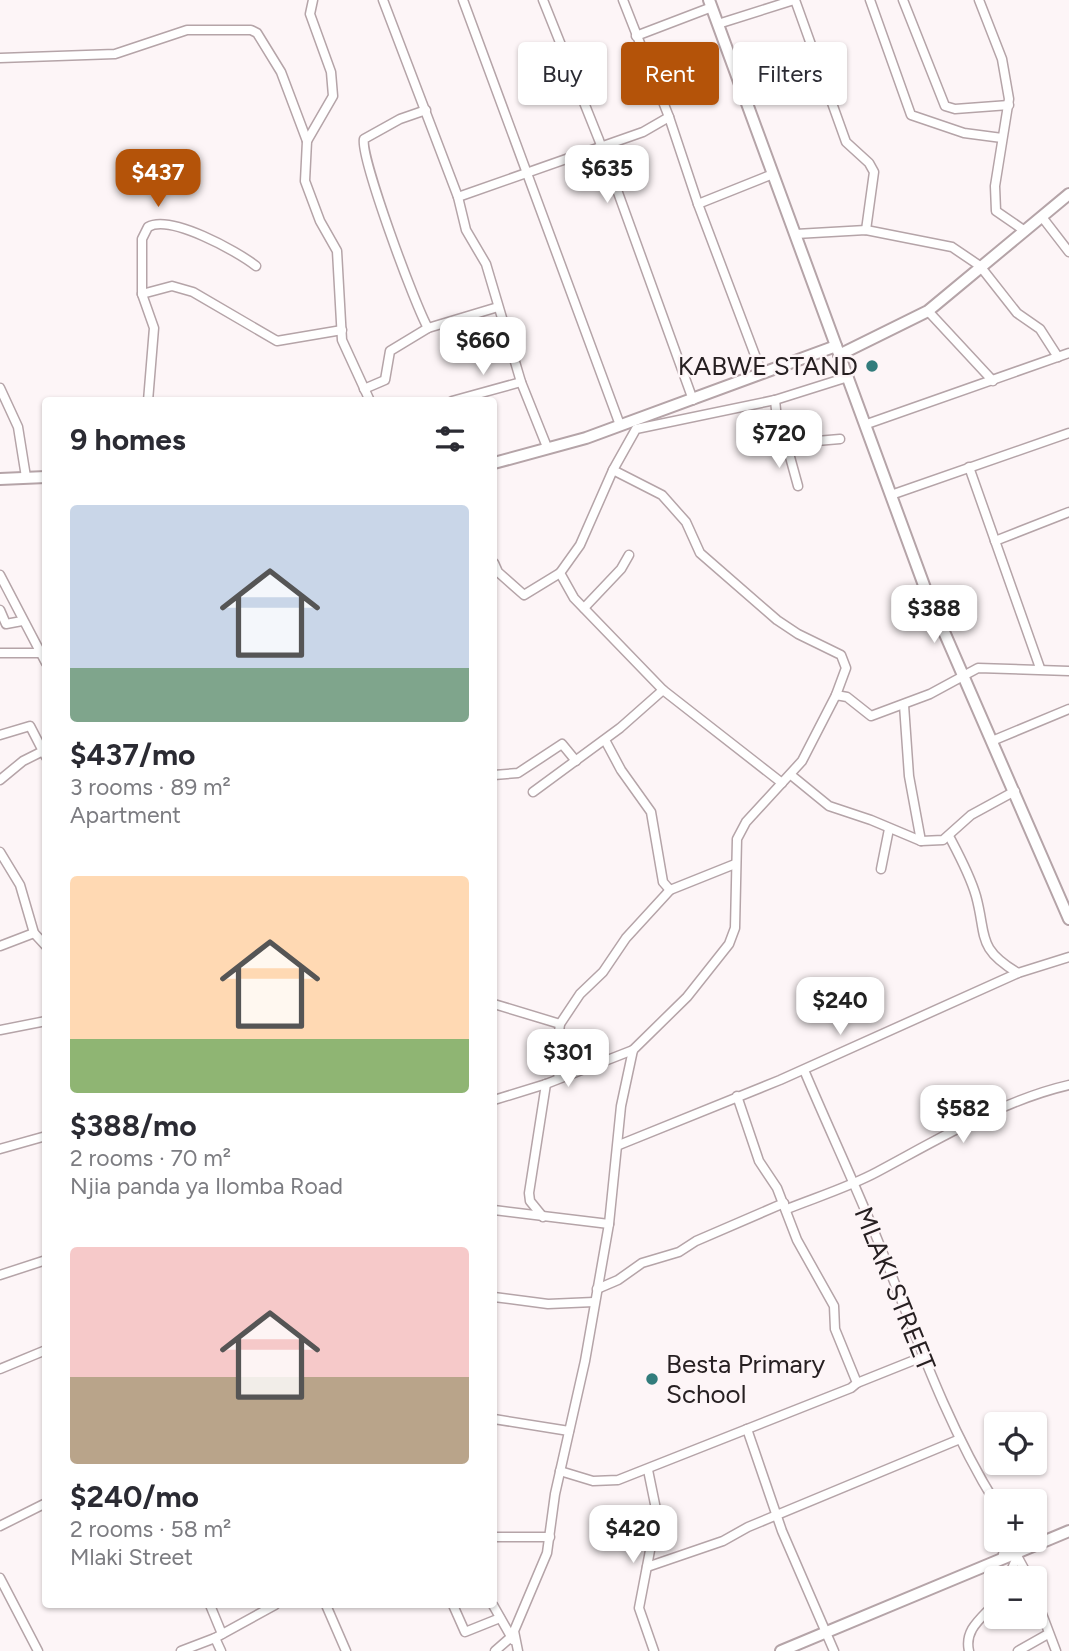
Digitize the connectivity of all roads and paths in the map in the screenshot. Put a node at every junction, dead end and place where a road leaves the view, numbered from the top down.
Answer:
1 (313, 0) edge
2 (383, 0) edge
3 (463, 0) edge
4 (543, 0) edge
5 (623, 0) edge
6 (795, 0) edge
7 (870, 0) edge
8 (902, 0) edge
9 (979, 0) edge
10 (711, 3) edge
11 (718, 24) junction
12 (636, 36) junction
13 (0, 58) edge
14 (1009, 105) junction
15 (426, 110) junction
16 (669, 117) junction
17 (1002, 138) junction
18 (307, 141) junction
19 (601, 146) junction
20 (525, 173) junction
21 (774, 174) junction
22 (1069, 194) edge
23 (458, 197) junction
24 (698, 204) junction
25 (1042, 217) junction
26 (866, 230) junction
27 (1025, 231) junction
28 (796, 234) junction
29 (1069, 252) edge
30 (256, 266) dead end
31 (980, 266) junction
32 (142, 294) junction
33 (498, 307) junction
34 (928, 312) junction
35 (428, 328) junction
36 (342, 330) junction
37 (838, 351) junction
38 (1069, 353) edge
39 (1058, 358) junction
40 (761, 371) junction
41 (848, 377) junction
42 (993, 381) junction
43 (521, 382) junction
44 (0, 388) edge
45 (364, 389) junction
46 (148, 397) edge
47 (368, 397) edge
48 (467, 397) edge
49 (693, 400) junction
50 (775, 400) junction
51 (867, 424) junction
52 (620, 425) junction
53 (1067, 434) edge
54 (840, 439) dead end
55 (787, 446) junction
56 (1069, 446) edge
57 (547, 447) junction
58 (497, 462) edge
59 (969, 467) junction
60 (613, 470) junction
61 (26, 477) junction
62 (42, 477) edge
63 (0, 479) edge
64 (798, 486) dead end
65 (891, 495) junction
66 (1065, 513) edge
67 (1069, 523) edge
68 (995, 541) junction
69 (629, 555) dead end
70 (497, 570) edge
71 (560, 573) junction
72 (0, 576) edge
73 (583, 608) junction
74 (0, 610) edge
75 (22, 621) junction
76 (42, 651) edge
77 (0, 653) edge
78 (42, 653) edge
79 (1040, 668) junction
80 (1069, 671) edge
81 (965, 675) junction
82 (663, 690) junction
83 (836, 695) junction
84 (904, 705) junction
85 (1069, 709) edge
86 (0, 735) edge
87 (605, 740) junction
88 (992, 741) junction
89 (42, 746) edge
90 (42, 750) edge
91 (576, 761) junction
92 (497, 775) edge
93 (791, 775) junction
94 (0, 780) edge
95 (782, 783) junction
96 (1015, 791) junction
97 (533, 792) dead end
98 (889, 828) junction
99 (949, 836) junction
100 (921, 841) junction
101 (0, 852) edge
102 (735, 864) junction
103 (881, 869) dead end
104 (670, 890) junction
105 (1069, 919) edge
106 (34, 933) junction
107 (42, 942) edge
108 (0, 946) edge
109 (1069, 957) edge
110 (1018, 973) junction
111 (497, 1005) edge
112 (42, 1022) edge
113 (560, 1024) junction
114 (0, 1030) edge
115 (633, 1050) junction
116 (611, 1058) junction
117 (627, 1068) junction
118 (804, 1070) junction
119 (559, 1077) junction
120 (546, 1084) junction
121 (1069, 1085) edge
122 (737, 1096) junction
123 (497, 1099) edge
124 (42, 1137) edge
125 (618, 1145) junction
126 (0, 1149) edge
127 (851, 1182) junction
128 (529, 1197) junction
129 (785, 1206) junction
130 (497, 1210) edge
131 (523, 1214) junction
132 (543, 1217) junction
133 (609, 1224) junction
134 (42, 1262) edge
135 (0, 1264) edge
136 (3, 1274) edge
137 (597, 1289) junction
138 (497, 1297) edge
139 (594, 1302) junction
140 (42, 1352) edge
141 (922, 1357) junction
142 (0, 1369) edge
143 (857, 1383) junction
144 (497, 1419) edge
145 (747, 1429) junction
146 (569, 1431) junction
147 (960, 1439) junction
148 (648, 1470) junction
149 (559, 1471) junction
150 (988, 1489) edge
151 (42, 1505) edge
152 (778, 1516) junction
153 (0, 1526) edge
154 (1069, 1531) edge
155 (497, 1537) edge
156 (550, 1537) junction
157 (1003, 1552) edge
158 (1016, 1555) junction
159 (1002, 1559) junction
160 (1012, 1566) edge
161 (1022, 1566) edge
162 (647, 1567) junction
163 (0, 1577) edge
164 (211, 1608) edge
165 (269, 1608) edge
166 (327, 1608) edge
167 (454, 1608) edge
168 (494, 1608) edge
169 (984, 1615) edge
170 (499, 1618) junction
171 (1046, 1629) edge
172 (825, 1632) junction
173 (1048, 1634) junction
174 (218, 1636) junction
175 (512, 1638) junction
176 (38, 1651) edge
177 (181, 1651) edge
178 (221, 1651) edge
179 (346, 1651) edge
180 (495, 1651) edge
181 (518, 1651) edge
182 (654, 1651) edge
183 (780, 1651) edge
184 (834, 1651) edge
185 (969, 1651) edge
186 (1017, 1651) edge
187 (1056, 1651) edge

1 - 18 street
2 - 15 street
3 - 20 street
4 - 19 street
5 - 12 street
6 - 11 street
6 - 26 street
7 - 17 street
8 - 14 street
9 - 14 street
10 - 11 street
10 - 12 street
11 - 21 street
12 - 16 street
13 - 18 street
14 - 17 street
15 - 23 street
15 - 35 street
16 - 19 street
16 - 24 street
17 - 27 street
18 - 36 street
19 - 20 street
19 - 49 street
20 - 23 street
20 - 52 street
21 - 24 street
21 - 28 street
22 - 25 street
23 - 33 street
24 - 40 street
25 - 27 street
25 - 29 street
26 - 28 street
26 - 31 street
27 - 31 street
28 - 37 street
30 - 32 street
31 - 34 street
31 - 39 street
32 - 36 street
32 - 46 street
33 - 35 street
33 - 43 street
34 - 37 street
34 - 42 street
35 - 45 street
36 - 45 street
37 - 40 street
37 - 41 street
38 - 39 street
39 - 42 street
40 - 49 street
41 - 50 street
41 - 51 street
42 - 51 street
43 - 48 street
43 - 57 street
44 - 61 street
45 - 47 street
49 - 52 street
50 - 55 street
50 - 60 street
51 - 65 street
52 - 57 street
53 - 56 street
53 - 59 street
54 - 55 street
55 - 64 street
57 - 58 street
59 - 65 street
59 - 68 street
60 - 71 street
60 - 83 street
61 - 62 street
61 - 63 street
65 - 81 street
66 - 67 street
66 - 68 street
68 - 79 street
69 - 73 street
70 - 71 street
71 - 73 street
72 - 75 street
73 - 82 street
74 - 75 street
75 - 76 street
77 - 78 street
79 - 80 street
79 - 81 street
81 - 84 street
81 - 88 street
82 - 87 street
82 - 95 street
83 - 84 street
83 - 93 street
84 - 100 street
85 - 88 street
86 - 89 street
87 - 91 street
87 - 104 street
88 - 96 street
90 - 94 street
91 - 92 street
91 - 97 street
93 - 95 street
93 - 98 street
95 - 102 street
96 - 99 street
96 - 105 street
98 - 100 street
98 - 103 street
99 - 100 street
99 - 110 street
101 - 106 street
102 - 104 street
102 - 115 street
104 - 113 street
106 - 107 street
106 - 108 street
109 - 110 street
110 - 118 street
111 - 113 street
112 - 114 street
113 - 119 street
115 - 116 street
115 - 117 street
116 - 117 street
116 - 119 street
117 - 125 street
118 - 122 street
118 - 127 street, MLAKI STREET
119 - 120 street
120 - 123 street
120 - 128 street
121 - 127 street
122 - 125 street
122 - 129 street
124 - 126 street
125 - 133 street
127 - 129 street
127 - 141 street, MLAKI STREET
128 - 131 street
128 - 132 street
129 - 137 street
129 - 143 street
130 - 131 street
131 - 132 street
132 - 133 street
133 - 137 street
134 - 136 street
135 - 136 street
137 - 139 street
138 - 139 street
139 - 146 street
140 - 142 street
141 - 143 street
141 - 147 street, MLAKI STREET
143 - 145 street
144 - 146 street
145 - 148 street
145 - 152 street
146 - 149 street
147 - 150 street, MLAKI STREET
147 - 152 street
148 - 149 street
148 - 162 street
149 - 156 street
151 - 153 street
152 - 162 street
152 - 172 street
154 - 158 street
155 - 156 street
156 - 175 street
157 - 159 street
158 - 159 street
158 - 160 street
158 - 161 street
159 - 172 street
162 - 182 street
163 - 176 street
164 - 174 street
165 - 174 street
166 - 179 street
167 - 170 street
168 - 170 street
169 - 185 street
170 - 175 street
171 - 173 street
172 - 183 street
172 - 184 street
173 - 186 street
173 - 187 street
174 - 177 street
174 - 178 street
175 - 180 street
175 - 181 street

